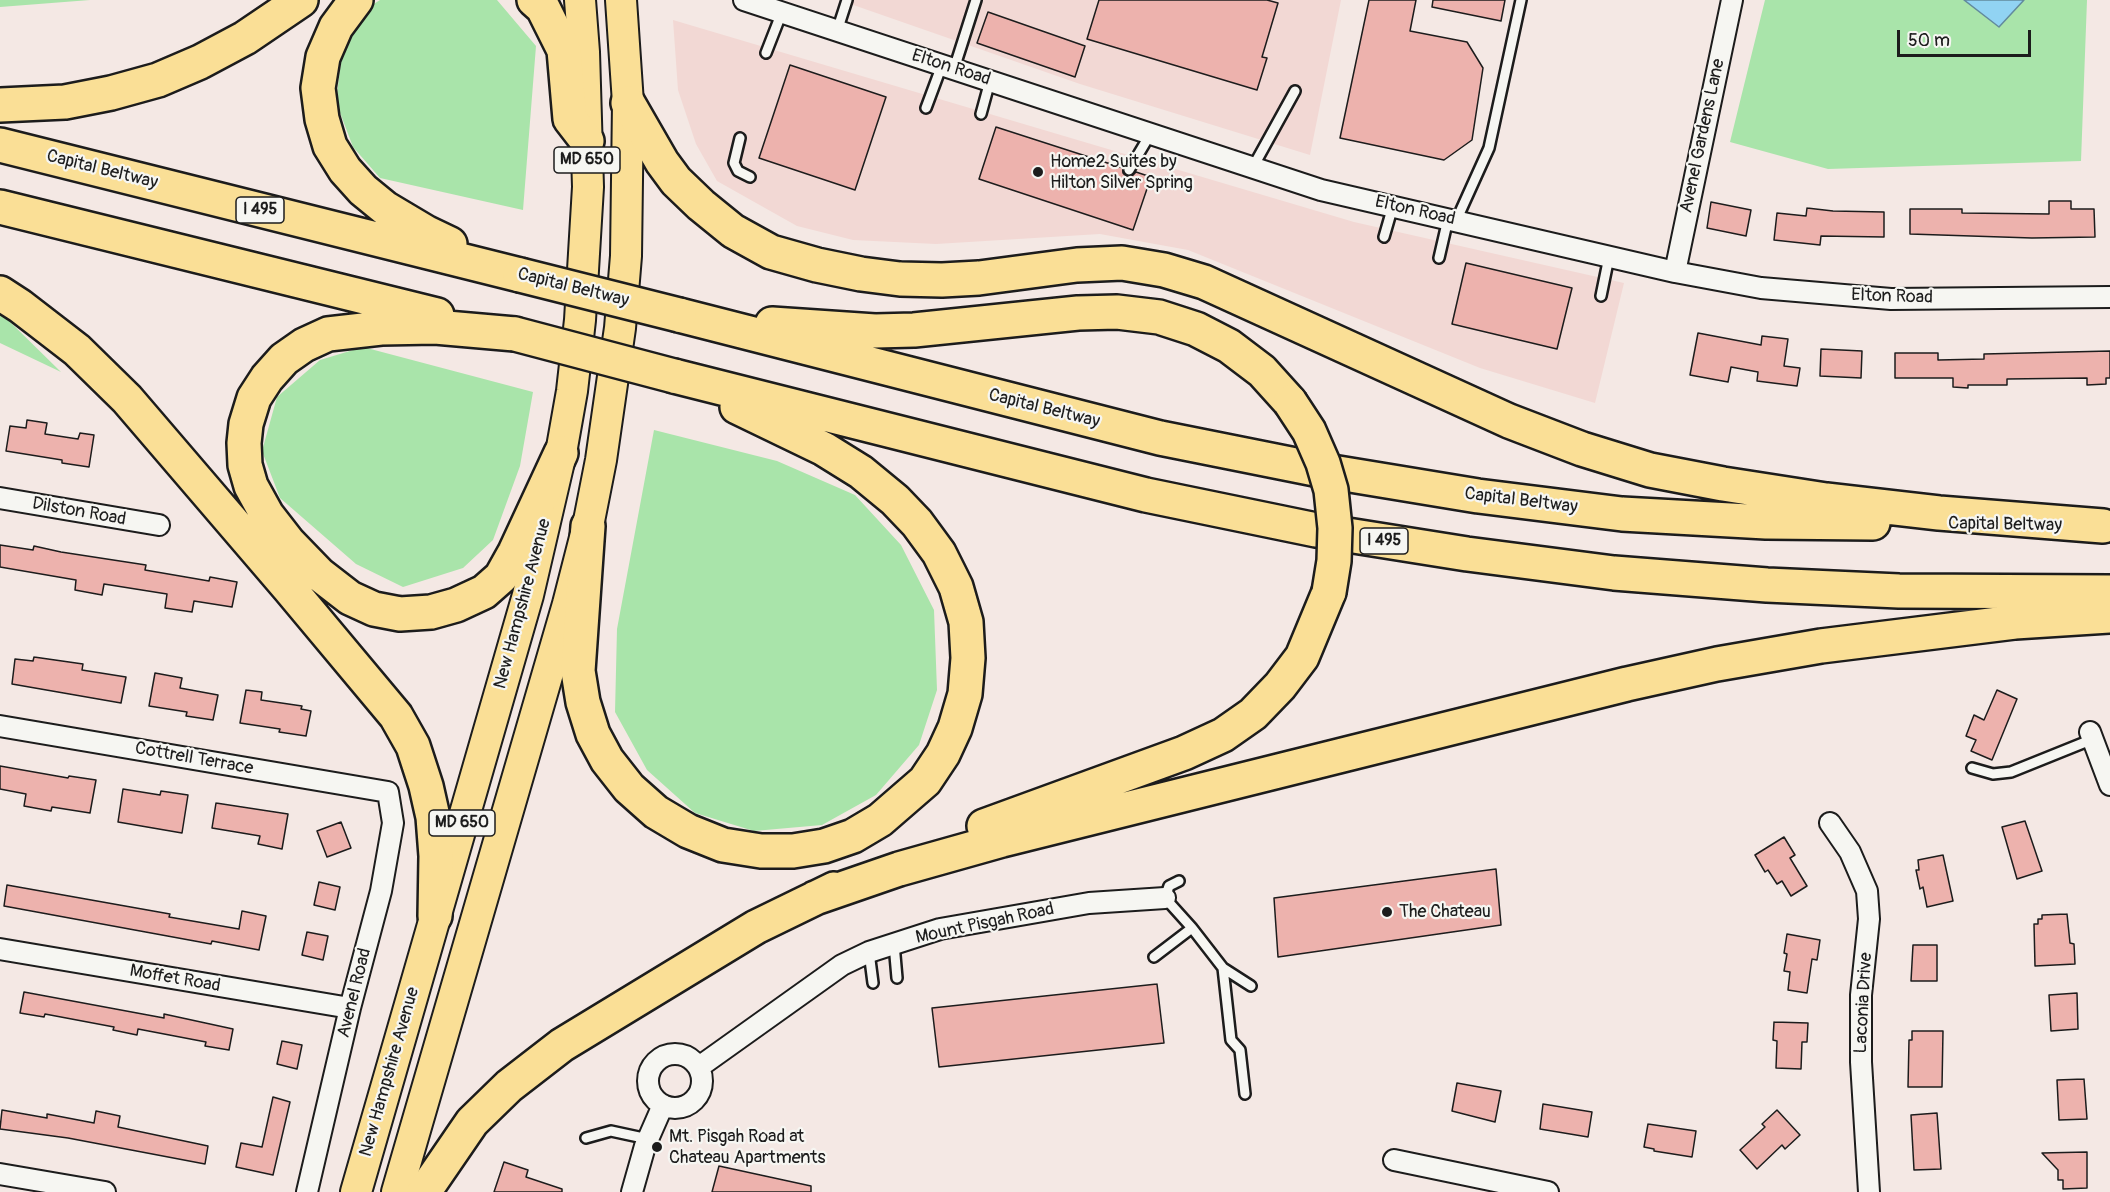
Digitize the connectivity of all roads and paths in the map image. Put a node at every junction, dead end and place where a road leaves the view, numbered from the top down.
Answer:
1 (301, 0) edge
2 (356, 0) edge
3 (534, 0) edge
4 (580, 0) edge
5 (621, 0) edge
6 (744, 0) edge
7 (847, 0) edge
8 (976, 0) edge
9 (1521, 0) edge
10 (1732, 0) edge
11 (782, 12) junction
12 (837, 30) junction
13 (766, 53) dead end
14 (948, 67) junction
15 (990, 81) junction
16 (1295, 91) dead end
17 (627, 103) junction
18 (0, 105) edge
19 (926, 108) dead end
20 (981, 114) dead end
21 (1151, 133) junction
22 (740, 138) dead end
23 (587, 141) junction
24 (0, 146) edge
25 (1253, 167) junction
26 (1130, 170) dead end
27 (750, 177) dead end
28 (1393, 206) junction
29 (0, 207) edge
30 (1452, 220) junction
31 (1384, 237) dead end
32 (1610, 257) junction
33 (1439, 258) dead end
34 (1675, 272) junction
35 (520, 274) junction
36 (0, 292) edge
37 (1601, 296) dead end
38 (2110, 297) edge
39 (679, 315) junction
40 (514, 334) junction
41 (674, 376) junction
42 (561, 453) junction
43 (0, 498) edge
44 (159, 525) dead end
45 (588, 525) junction
46 (2106, 526) edge
47 (2110, 592) edge
48 (2110, 616) edge
49 (0, 726) edge
50 (2092, 735) joint
51 (1972, 768) dead end
52 (2110, 785) edge
53 (388, 792) joint
54 (1830, 823) dead end
55 (1179, 881) dead end
56 (815, 898) junction
57 (1165, 898) junction
58 (435, 916) junction
59 (1191, 928) junction
60 (894, 944) junction
61 (0, 949) edge
62 (869, 952) junction
63 (1154, 957) dead end
64 (1224, 968) junction
65 (897, 978) dead end
66 (873, 984) dead end
67 (1251, 986) dead end
68 (350, 1008) junction
69 (699, 1067) junction
70 (1245, 1094) dead end
71 (663, 1105) junction
72 (586, 1138) dead end
73 (648, 1139) junction
74 (1394, 1160) dead end
75 (0, 1174) edge
76 (105, 1192) edge
77 (307, 1192) edge
78 (356, 1192) edge
79 (397, 1192) edge
80 (424, 1192) edge
81 (632, 1192) edge
82 (1548, 1192) edge
83 (1869, 1192) edge

1 - 18 highway
2 - 35 highway
3 - 23 highway
4 - 23 main road, New Hampshire Avenue / MD 650
5 - 17 main road, MD 650
6 - 11 street, Elton Road
7 - 12 lane
8 - 14 lane
9 - 30 lane
10 - 34 street, Avenel Gardens Lane
11 - 12 street, Elton Road
11 - 13 lane
12 - 14 street, Elton Road
14 - 15 street, Elton Road
14 - 19 lane
15 - 20 lane
15 - 21 street, Elton Road
16 - 25 lane
17 - 45 main road, MD 650
17 - 46 highway
21 - 25 street, Elton Road
21 - 26 lane
22 - 27 lane
23 - 42 main road, New Hampshire Avenue / MD 650
24 - 35 highway, Capital Beltway / I 495
25 - 28 street, Elton Road
28 - 30 street, Elton Road
28 - 31 lane
29 - 40 highway, I 495
30 - 32 street, Elton Road
30 - 33 lane
32 - 34 street, Elton Road
32 - 37 lane
34 - 38 street, Elton Road
35 - 39 highway, Capital Beltway / I 495, bridge
36 - 58 highway
39 - 46 highway, Capital Beltway / I 495
39 - 56 highway, bridge
40 - 41 highway, I 495, bridge
40 - 42 highway
41 - 45 highway
41 - 47 highway, I 495
42 - 58 main road, New Hampshire Avenue / MD 650
43 - 44 street, Dilston Road
45 - 79 main road, MD 650
48 - 56 highway
49 - 53 street, Cottrell Terrace
50 - 51 lane
50 - 52 street
53 - 68 street, Avenel Road
54 - 83 street, Laconia Drive
55 - 57 lane
56 - 80 highway
57 - 59 lane
57 - 60 street, Mount Pisgah Road
58 - 78 main road, New Hampshire Avenue / MD 650
59 - 63 lane
59 - 64 lane
60 - 62 street, Mount Pisgah Road
60 - 65 lane
61 - 68 street, Moffet Road
62 - 66 lane
62 - 69 street, Mount Pisgah Road
64 - 67 lane
64 - 70 lane
68 - 77 street, Avenel Road
69 - 71 street
69 - 71 street
71 - 73 street
72 - 73 lane
73 - 81 street
74 - 82 street
75 - 76 street

